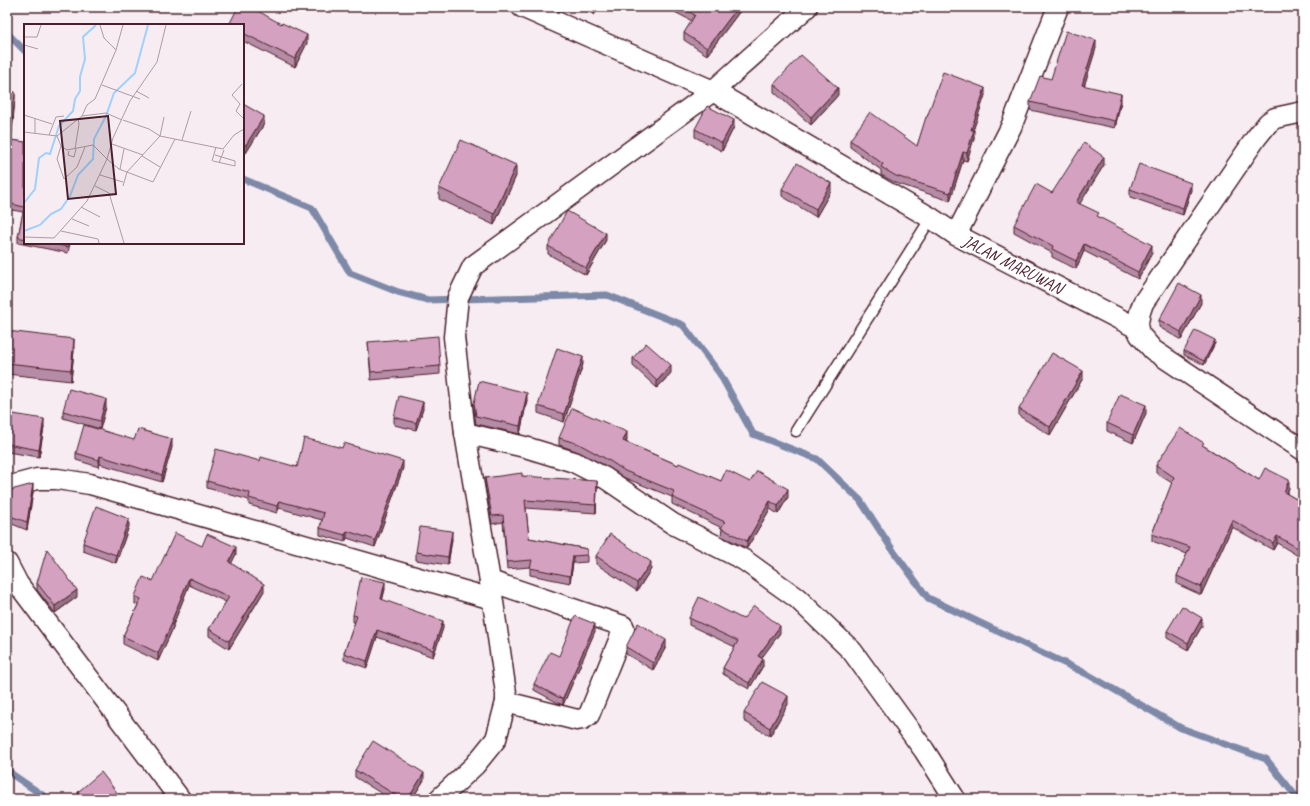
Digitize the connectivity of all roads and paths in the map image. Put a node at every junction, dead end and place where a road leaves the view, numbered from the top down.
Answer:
1 (522, 7) edge
2 (807, 7) edge
3 (1058, 7) edge
4 (712, 91) junction
5 (1303, 112) edge
6 (931, 218) junction
7 (956, 235) junction
8 (1137, 328) junction
9 (796, 431) dead end
10 (465, 433) junction
11 (1303, 450) edge
12 (7, 487) edge
13 (7, 563) edge
14 (491, 590) junction
15 (506, 702) junction
16 (180, 799) edge
17 (439, 799) edge
18 (955, 799) edge

1 - 4 street, JALAN MARUWAN
2 - 4 street
3 - 7 street
4 - 6 street, JALAN MARUWAN
4 - 10 street
5 - 8 street
6 - 7 street, JALAN MARUWAN
6 - 9 lane
7 - 8 street, JALAN MARUWAN
8 - 11 street, JALAN MARUWAN
10 - 14 street
10 - 18 street
12 - 14 street
13 - 16 street
14 - 15 street
14 - 15 street
15 - 17 street

